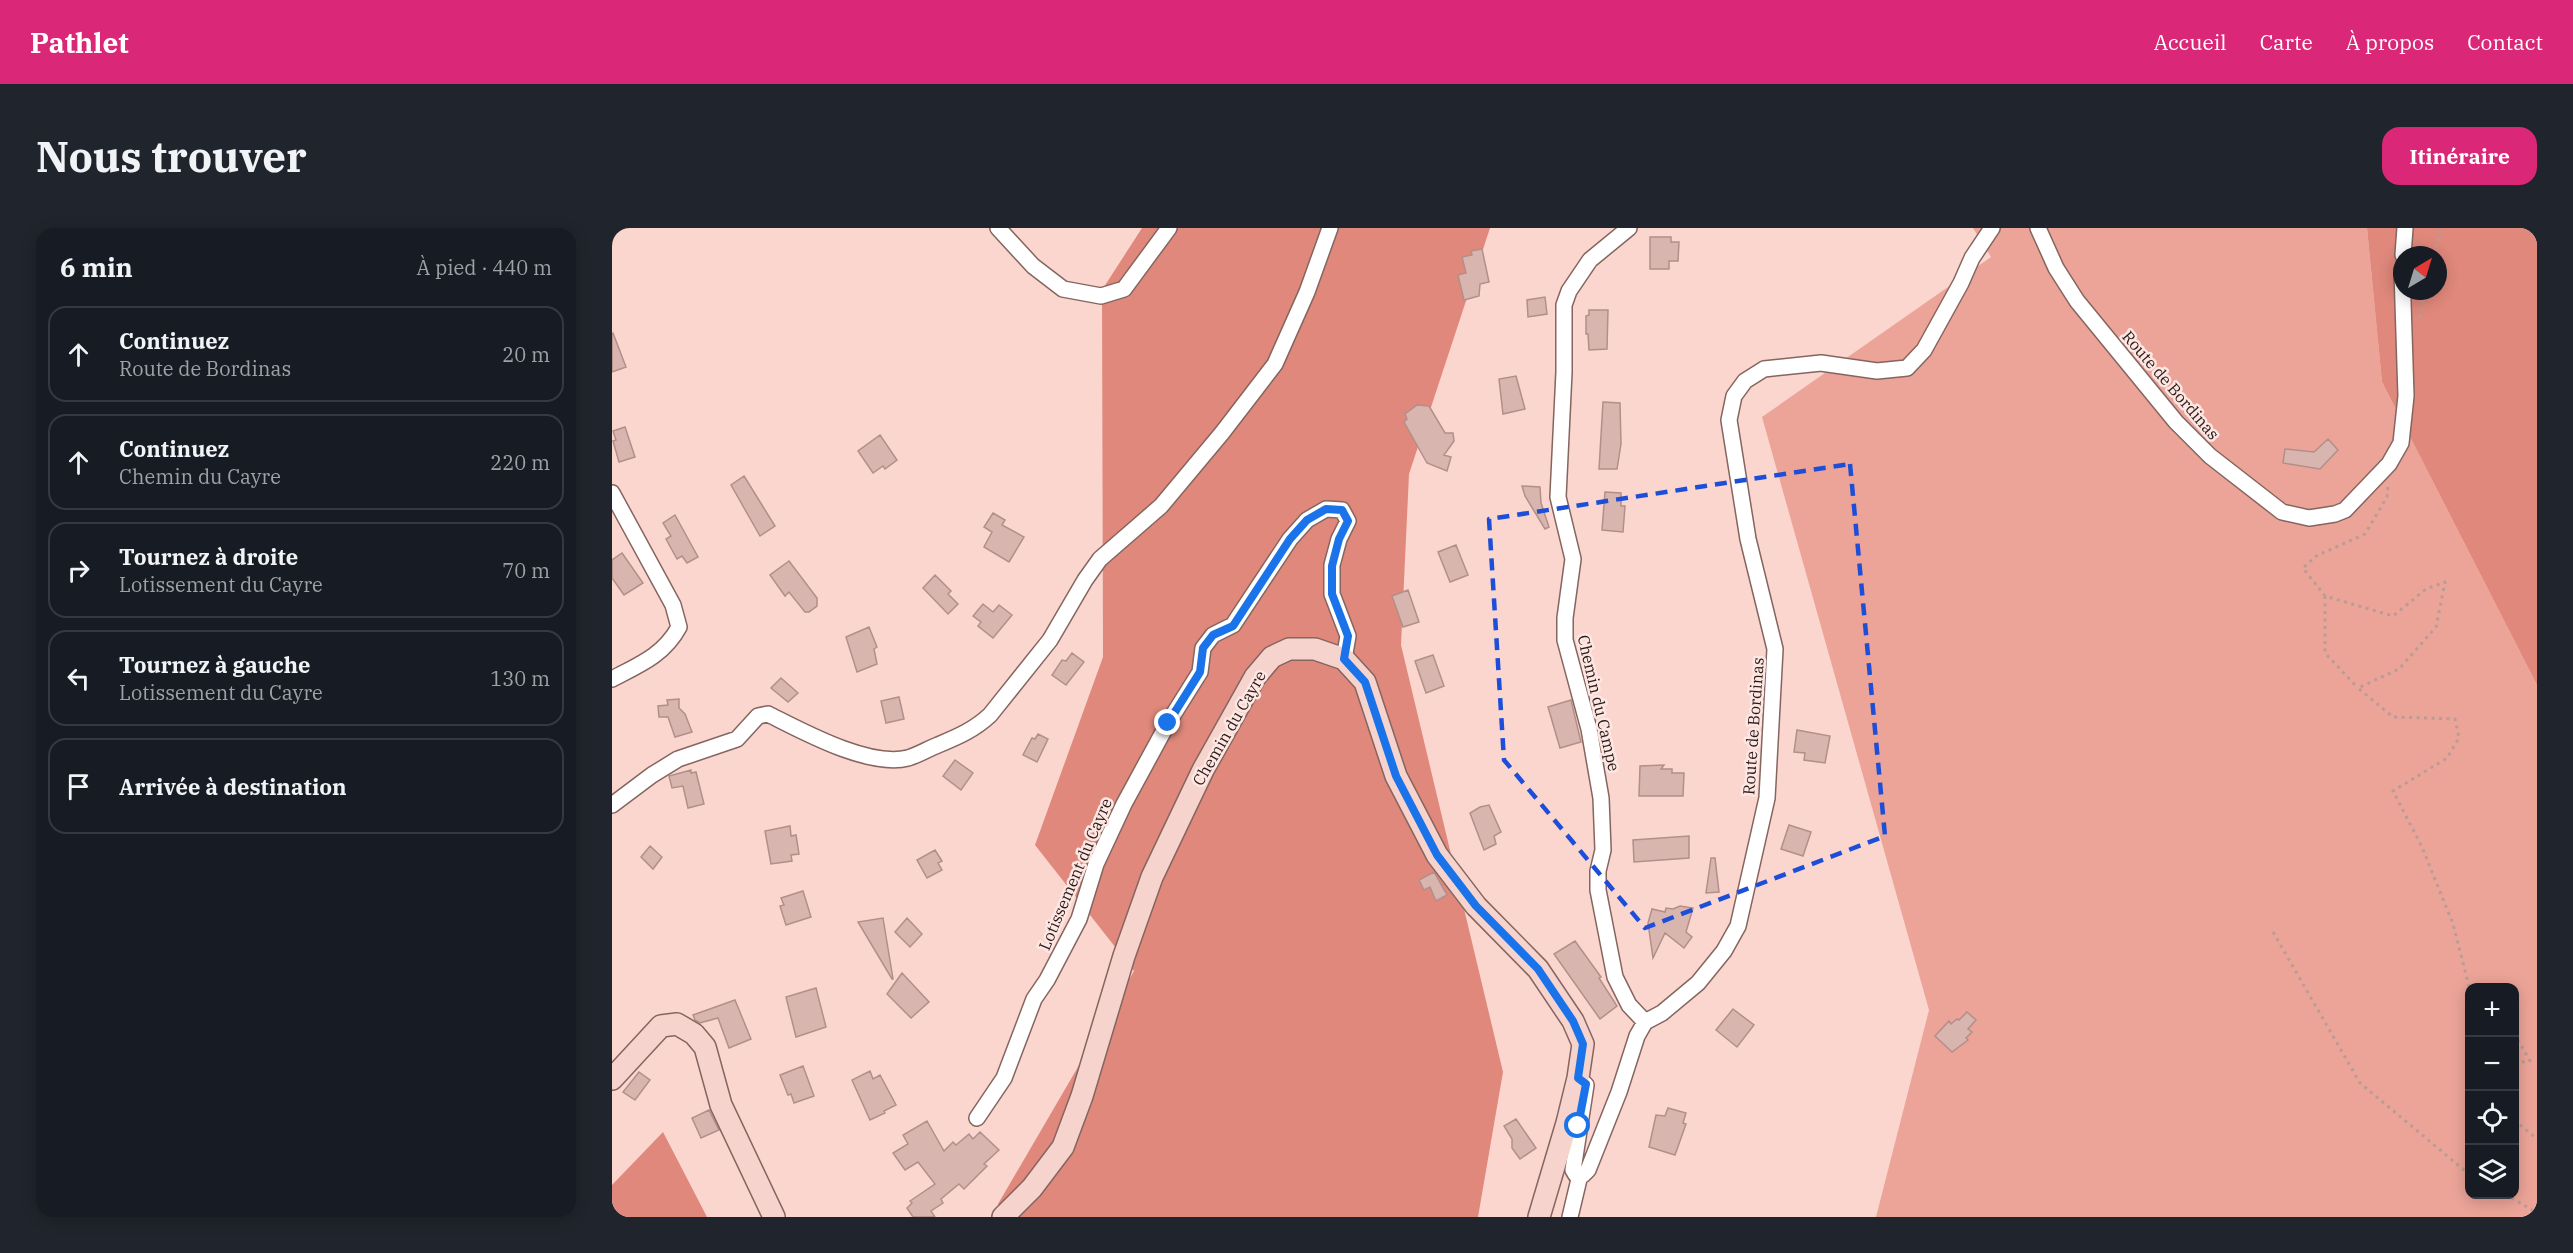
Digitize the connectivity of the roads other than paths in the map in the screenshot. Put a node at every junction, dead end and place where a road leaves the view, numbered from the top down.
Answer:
1 (998, 228) edge
2 (1170, 228) edge
3 (1330, 228) edge
4 (1629, 228) edge
5 (1992, 228) edge
6 (2038, 228) edge
7 (2405, 228) edge
8 (2404, 246) edge
9 (2403, 300) edge
10 (612, 493) edge
11 (1344, 659) junction
12 (612, 679) edge
13 (612, 805) edge
14 (1645, 1022) junction
15 (1578, 1078) junction
16 (612, 1079) edge
17 (977, 1118) dead end
18 (1580, 1175) junction
19 (774, 1217) edge
20 (1003, 1217) edge
21 (1539, 1217) edge
22 (1570, 1217) edge

1 - 2 street
3 - 13 street
4 - 14 street, Chemin du Campe
5 - 14 street, Route de Bordinas
6 - 9 street, Route de Bordinas
7 - 8 street
10 - 12 street
11 - 15 street, Chemin du Cayre
11 - 17 street, Lotissement du Cayre
11 - 20 street, Chemin du Cayre
14 - 18 street
15 - 18 street
15 - 21 street, Chemin du Cayre
16 - 19 street
18 - 22 street

